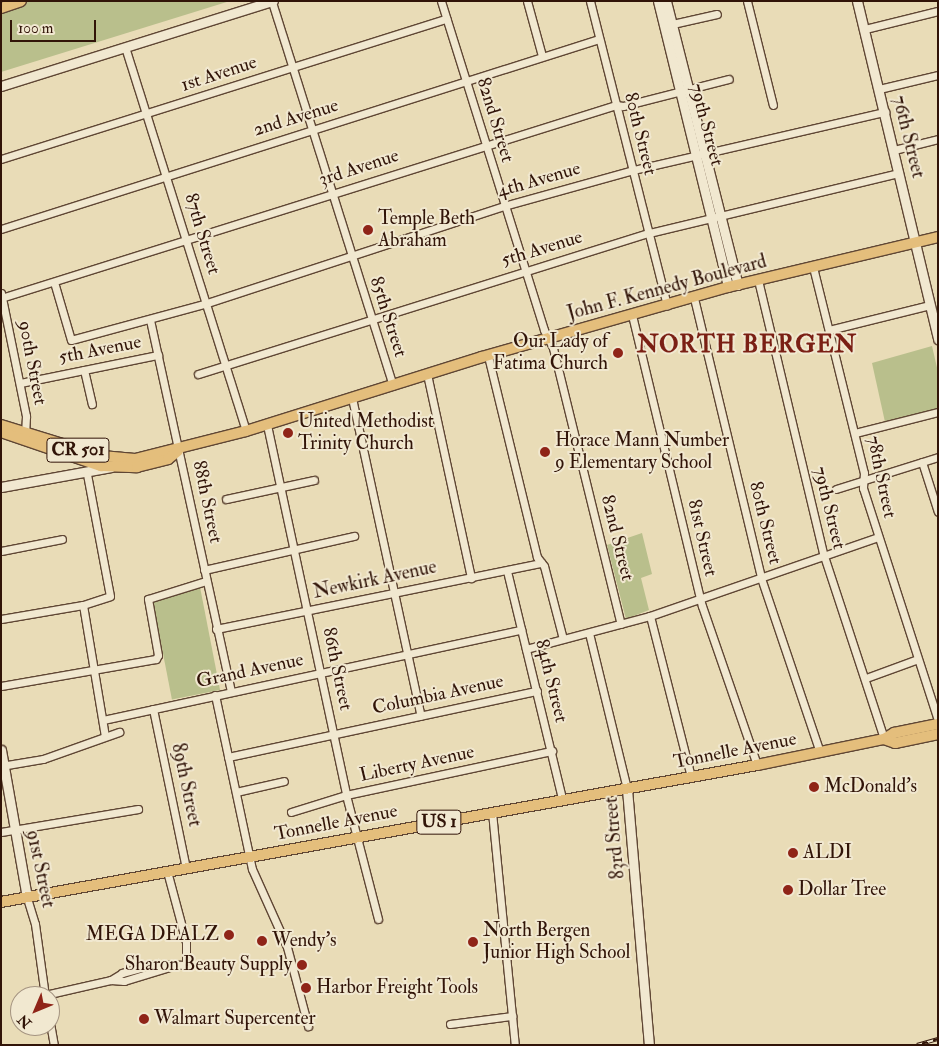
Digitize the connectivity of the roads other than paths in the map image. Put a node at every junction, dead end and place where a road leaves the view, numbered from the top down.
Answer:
1 (21, 1) edge
2 (440, 1) edge
3 (527, 1) edge
4 (590, 1) edge
5 (658, 1) edge
6 (666, 1) edge
7 (747, 1) edge
8 (857, 1) edge
9 (272, 2) edge
10 (1, 8) edge
11 (938, 11) edge
12 (717, 14) dead end
13 (446, 19) junction
14 (668, 26) junction
15 (864, 29) junction
16 (599, 39) junction
17 (125, 47) junction
18 (542, 56) junction
19 (293, 67) junction
20 (938, 74) edge
21 (729, 79) dead end
22 (465, 81) junction
23 (1, 86) edge
24 (879, 89) junction
25 (685, 90) junction
26 (616, 105) junction
27 (773, 105) dead end
28 (885, 112) junction
29 (147, 114) junction
30 (313, 131) junction
31 (938, 139) edge
32 (485, 144) junction
33 (894, 150) junction
34 (701, 153) junction
35 (1, 160) edge
36 (632, 170) junction
37 (900, 173) junction
38 (167, 175) junction
39 (332, 194) junction
40 (504, 206) junction
41 (717, 217) junction
42 (1, 229) edge
43 (649, 233) junction
44 (938, 237) edge
45 (186, 240) junction
46 (916, 242) junction
47 (352, 256) junction
48 (813, 267) junction
49 (525, 271) junction
50 (758, 280) junction
51 (54, 282) junction
52 (733, 286) junction
53 (2, 296) edge
54 (694, 298) junction
55 (206, 303) junction
56 (667, 305) junction
57 (930, 306) junction
58 (632, 314) junction
59 (150, 320) junction
60 (372, 320) junction
61 (829, 330) junction
62 (548, 339) junction
63 (938, 339) edge
64 (158, 355) junction
65 (488, 356) junction
66 (227, 365) junction
67 (84, 370) junction
68 (198, 374) dead end
69 (427, 374) junction
70 (20, 383) junction
71 (393, 385) junction
72 (352, 398) junction
73 (92, 404) dead end
74 (938, 412) edge
75 (1, 425) edge
76 (267, 425) junction
77 (246, 431) junction
78 (1, 432) edge
79 (855, 433) junction
80 (24, 436) junction
81 (179, 450) junction
82 (938, 457) edge
83 (132, 460) junction
84 (922, 462) junction
85 (115, 466) junction
86 (87, 474) junction
87 (314, 480) dead end
88 (865, 481) junction
89 (1, 487) edge
90 (281, 487) junction
91 (836, 489) dead end
92 (226, 499) dead end
93 (938, 512) edge
94 (354, 536) dead end
95 (878, 537) junction
96 (62, 540) dead end
97 (294, 550) junction
98 (1, 551) edge
99 (824, 556) junction
100 (541, 563) junction
101 (204, 570) junction
102 (507, 571) junction
103 (471, 578) junction
104 (761, 578) junction
105 (206, 581) junction
106 (395, 592) junction
107 (700, 599) junction
108 (83, 604) junction
109 (308, 611) junction
110 (650, 616) junction
111 (1, 618) edge
112 (621, 624) junction
113 (216, 630) junction
114 (521, 630) junction
115 (589, 633) junction
116 (563, 639) junction
117 (526, 649) junction
118 (408, 654) junction
119 (918, 659) junction
120 (94, 670) junction
121 (321, 672) junction
122 (866, 678) junction
123 (1, 686) edge
124 (231, 691) junction
125 (537, 691) junction
126 (215, 695) junction
127 (153, 710) junction
128 (421, 716) junction
129 (103, 720) junction
130 (938, 722) edge
131 (119, 732) dead end
132 (334, 734) junction
133 (938, 734) edge
134 (105, 736) junction
135 (884, 739) junction
136 (1, 750) edge
137 (552, 751) junction
138 (820, 752) junction
139 (228, 757) junction
140 (756, 765) junction
141 (3, 766) edge
142 (691, 777) junction
143 (284, 781) dead end
144 (627, 789) junction
145 (236, 792) junction
146 (346, 795) junction
147 (562, 799) junction
148 (138, 808) dead end
149 (291, 812) dead end
150 (492, 812) junction
151 (15, 831) junction
152 (1, 832) edge
153 (356, 837) junction
154 (249, 858) junction
155 (186, 868) junction
156 (167, 871) junction
157 (27, 898) junction
158 (1, 902) edge
159 (378, 918) dead end
160 (44, 986) edge
161 (60, 992) edge
162 (512, 1016) junction
163 (450, 1024) dead end
164 (308, 1026) dead end
165 (515, 1045) edge
166 (649, 1045) edge

1 - 10 main road
2 - 13 street, 82nd Street
3 - 18 street
4 - 16 street, 80th Street
5 - 14 street, 79th Street
6 - 14 street, 79th Street
7 - 27 street
8 - 15 street, 76th Street
9 - 17 street
9 - 19 street, 85th Street
11 - 15 street
12 - 14 street
13 - 19 street, 1st Avenue
13 - 22 street, 82nd Street
14 - 25 street, 79th Street
15 - 24 street, 76th Street
16 - 18 street, 2nd Avenue
16 - 26 street, 80th Street
17 - 23 street
17 - 29 street, 87th Street
18 - 22 street, 2nd Avenue
19 - 29 street, 1st Avenue
19 - 30 street, 85th Street
20 - 24 street
21 - 25 street, 3rd Avenue
22 - 30 street, 2nd Avenue
22 - 32 street, 82nd Street
24 - 28 street, 76th Street
25 - 26 street, 3rd Avenue
25 - 34 street, 79th Street
26 - 32 street, 3rd Avenue
26 - 36 street, 80th Street
28 - 33 street, 76th Street
28 - 34 street, 4th Avenue
29 - 35 street, 1st Avenue
29 - 38 street, 87th Street
30 - 38 street, 2nd Avenue
30 - 39 street, 85th Street
31 - 33 street
32 - 39 street, 3rd Avenue
32 - 40 street, 82nd Street
33 - 37 street, 76th Street
34 - 36 street, 4th Avenue
34 - 41 street, 79th Street
36 - 40 street, 4th Avenue
36 - 43 street, 80th Street
37 - 41 street, 5th Avenue
37 - 46 street, 76th Street
38 - 42 street, 2nd Avenue
38 - 45 street, 87th Street
39 - 45 street, 3rd Avenue
39 - 47 street, 85th Street
40 - 47 street, 4th Avenue
40 - 49 street, 82nd Street
41 - 43 street, 5th Avenue
41 - 52 street, 79th Street
43 - 49 street, 5th Avenue
43 - 56 street, 80th Street
44 - 46 main road, John F. Kennedy Boulevard / CR 501
45 - 51 street, 3rd Avenue
45 - 55 street, 87th Street
46 - 48 main road, John F. Kennedy Boulevard / CR 501
46 - 57 street, 76th Street
47 - 55 street, 4th Avenue
47 - 60 street, 85th Street
48 - 50 main road, John F. Kennedy Boulevard / CR 501
48 - 61 street, 78th Street
49 - 60 street, 5th Avenue
49 - 62 street, 82nd Street
50 - 52 main road, John F. Kennedy Boulevard / CR 501
50 - 99 street, 79th Street
51 - 53 street, 3rd Avenue
51 - 59 street
52 - 54 main road, John F. Kennedy Boulevard / CR 501
53 - 70 street, 90th Street
54 - 56 main road, John F. Kennedy Boulevard / CR 501
54 - 104 street, 80th Street
55 - 59 street, 4th Avenue
55 - 66 street, 87th Street
56 - 58 main road, John F. Kennedy Boulevard / CR 501
57 - 61 street
57 - 63 street, 76th Street
58 - 62 main road, John F. Kennedy Boulevard / CR 501
58 - 107 street, 81st Street
59 - 64 street, 88th Street
60 - 66 street, 5th Avenue
60 - 71 street, 85th Street
61 - 79 street, 78th Street
62 - 65 main road, John F. Kennedy Boulevard / CR 501
62 - 112 street, 82nd Street
64 - 67 street, 5th Avenue
64 - 81 street, 88th Street
65 - 69 main road, John F. Kennedy Boulevard / CR 501
65 - 100 street
66 - 68 street, 5th Avenue
66 - 77 street, 87th Street
67 - 70 street, 5th Avenue
67 - 73 street
69 - 71 main road, John F. Kennedy Boulevard / CR 501
69 - 103 street
70 - 80 street, 90th Street
71 - 72 main road, John F. Kennedy Boulevard / CR 501
72 - 76 main road, John F. Kennedy Boulevard / CR 501
72 - 106 street
74 - 79 street
75 - 80 main road, John F. Kennedy Boulevard / CR 501
76 - 77 main road, John F. Kennedy Boulevard / CR 501
76 - 90 street, 86th Street
77 - 81 main road, John F. Kennedy Boulevard / CR 501
78 - 80 main road, John F. Kennedy Boulevard / CR 501
79 - 88 street, 78th Street
80 - 83 main road, John F. Kennedy Boulevard / CR 501
80 - 85 main road, John F. Kennedy Boulevard / CR 501
81 - 83 main road, John F. Kennedy Boulevard / CR 501
81 - 85 main road, John F. Kennedy Boulevard / CR 501
81 - 101 street, 88th Street
82 - 84 street
83 - 85 street
84 - 88 street
84 - 93 street
85 - 86 street
86 - 89 street
86 - 108 street
87 - 90 street
88 - 91 street
88 - 95 street, 78th Street
90 - 92 street
90 - 97 street, 86th Street
94 - 97 street
95 - 99 street
95 - 119 street, 78th Street
96 - 98 street
97 - 101 street
97 - 109 street, 86th Street
99 - 104 street
99 - 122 street, 79th Street
100 - 102 street, Newkirk Avenue
100 - 116 street
101 - 105 street, 88th Street
102 - 103 street, Newkirk Avenue
102 - 114 street, 84th Street
103 - 106 street, Newkirk Avenue
104 - 107 street
104 - 138 street, 80th Street
105 - 113 street, 88th Street
105 - 120 street
106 - 109 street, Newkirk Avenue
106 - 118 street
107 - 110 street
107 - 140 street, 81st Street
108 - 111 street
108 - 120 street
109 - 113 street, Newkirk Avenue
109 - 121 street, 86th Street
110 - 112 street
110 - 142 street
112 - 115 street
113 - 124 street, 88th Street
114 - 117 street, 84th Street
114 - 118 street, Grand Avenue
115 - 116 street
115 - 144 street, 83rd Street
116 - 117 street
117 - 125 street, 84th Street
118 - 121 street, Grand Avenue
118 - 128 street
119 - 122 street
119 - 130 street, 78th Street
120 - 123 street
120 - 129 street
121 - 124 street, Grand Avenue
121 - 132 street, 86th Street
122 - 135 street, 79th Street
124 - 126 street, Grand Avenue
125 - 128 street, Columbia Avenue
125 - 137 street, 84th Street
126 - 127 street, Grand Avenue
126 - 139 street
127 - 129 street, Grand Avenue
127 - 155 street, 89th Street
128 - 132 street, Columbia Avenue
129 - 134 street
130 - 135 main road, Tonnelle Avenue / US 1
131 - 134 street
132 - 139 street, Columbia Avenue
132 - 146 street, 86th Street
133 - 135 main road, Tonnelle Avenue / US 1
134 - 141 street
135 - 138 main road, Tonnelle Avenue / US 1
136 - 141 street, 91st Street
137 - 146 street, Liberty Avenue
137 - 147 street, 84th Street
138 - 140 main road, Tonnelle Avenue / US 1
139 - 145 street
140 - 142 main road, Tonnelle Avenue / US 1
141 - 151 street, 91st Street
142 - 144 main road, Tonnelle Avenue / US 1
143 - 145 street
144 - 147 main road, Tonnelle Avenue / US 1
144 - 166 street, 83rd Street
145 - 154 street
146 - 149 street, Liberty Avenue
146 - 153 street, 86th Street
147 - 150 main road, Tonnelle Avenue / US 1
148 - 151 street
150 - 153 main road, Tonnelle Avenue / US 1
150 - 162 street
151 - 152 street
151 - 157 street, 91st Street
153 - 154 main road, Tonnelle Avenue / US 1
153 - 159 street, 86th Street
154 - 155 main road, Tonnelle Avenue / US 1
154 - 164 street
155 - 156 main road, Tonnelle Avenue / US 1
156 - 157 main road, Tonnelle Avenue / US 1
156 - 161 street
157 - 158 main road, Tonnelle Avenue / US 1
157 - 160 street, 91st Street
162 - 163 street
162 - 165 street

